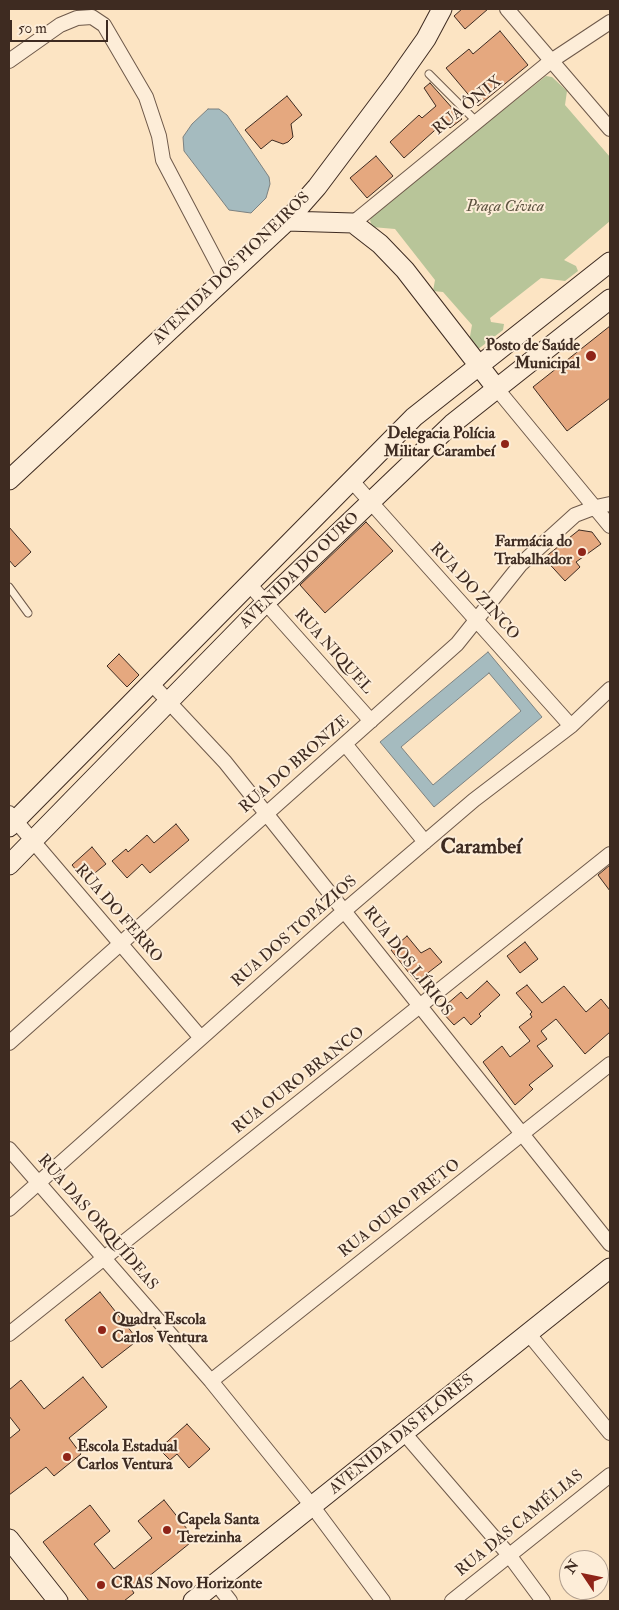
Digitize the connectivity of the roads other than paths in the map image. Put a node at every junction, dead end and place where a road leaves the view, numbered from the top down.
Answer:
1 (442, 9) edge
2 (507, 9) edge
3 (610, 22) edge
4 (9, 61) edge
5 (551, 61) junction
6 (429, 74) dead end
7 (477, 122) junction
8 (610, 129) edge
9 (287, 221) junction
10 (353, 223) junction
11 (603, 268) edge
12 (225, 278) junction
13 (610, 291) edge
14 (610, 299) edge
15 (477, 366) junction
16 (497, 389) junction
17 (9, 480) edge
18 (351, 480) junction
19 (371, 503) junction
20 (610, 504) edge
21 (596, 507) junction
22 (610, 526) edge
23 (249, 584) junction
24 (9, 587) edge
25 (266, 602) junction
26 (28, 613) dead end
27 (477, 622) junction
28 (152, 684) junction
29 (610, 688) edge
30 (169, 703) junction
31 (371, 721) junction
32 (571, 726) junction
33 (344, 744) junction
34 (266, 813) junction
35 (11, 820) edge
36 (32, 842) junction
37 (425, 842) junction
38 (610, 854) edge
39 (9, 865) edge
40 (344, 911) junction
41 (120, 945) junction
42 (420, 1007) junction
43 (201, 1038) junction
44 (9, 1043) edge
45 (610, 1064) edge
46 (523, 1134) junction
47 (9, 1149) edge
48 (38, 1182) junction
49 (9, 1209) edge
50 (610, 1244) edge
51 (104, 1258) junction
52 (610, 1268) edge
53 (528, 1333) junction
54 (9, 1334) edge
55 (210, 1381) junction
56 (404, 1433) junction
57 (610, 1433) edge
58 (610, 1475) edge
59 (313, 1507) junction
60 (9, 1539) edge
61 (509, 1555) junction
62 (216, 1583) junction
63 (58, 1601) edge
64 (193, 1601) edge
65 (230, 1601) edge
66 (383, 1601) edge
67 (452, 1601) edge
68 (544, 1601) edge

1 - 9 street, AVENIDA DOS PIONEIROS
2 - 5 street
3 - 5 street, RUA ÔNIX
4 - 12 street
5 - 7 street, RUA ÔNIX
5 - 8 street
6 - 7 lane
7 - 10 street, RUA ÔNIX
9 - 10 street
9 - 12 street, AVENIDA DOS PIONEIROS
10 - 15 street
11 - 13 street
11 - 15 street, AVENIDA DO OURO
12 - 17 street, AVENIDA DOS PIONEIROS
14 - 16 street, AVENIDA DO OURO
15 - 16 street
15 - 18 street, AVENIDA DO OURO
16 - 19 street, AVENIDA DO OURO
16 - 21 street
18 - 19 street, RUA DO ZINCO
18 - 23 street, AVENIDA DO OURO
19 - 25 street, AVENIDA DO OURO
19 - 27 street, RUA DO ZINCO
20 - 21 street, RUA DO BRONZE
21 - 22 street
21 - 27 street, RUA DO BRONZE
23 - 25 street, RUA NIQUEL
23 - 28 street, AVENIDA DO OURO
24 - 26 lane
25 - 30 street, AVENIDA DO OURO
25 - 31 street, RUA NIQUEL
27 - 31 street, RUA DO BRONZE
27 - 32 street, RUA DO ZINCO
28 - 30 street, RUA DOS LÍRIOS
28 - 35 street, AVENIDA DO OURO
29 - 32 street, RUA DOS TOPÁZIOS
30 - 34 street, RUA DOS LÍRIOS
30 - 36 street, AVENIDA DO OURO
31 - 33 street, RUA DO BRONZE
32 - 37 street, RUA DOS TOPÁZIOS
33 - 34 street, RUA DO BRONZE
33 - 37 street
34 - 40 street, RUA DOS LÍRIOS
34 - 41 street, RUA DO BRONZE
35 - 36 street, RUA DO FERRO
36 - 39 street, AVENIDA DO OURO
36 - 41 street, RUA DO FERRO
37 - 40 street, RUA DOS TOPÁZIOS
38 - 42 street, RUA OURO BRANCO
40 - 42 street, RUA DOS LÍRIOS
40 - 43 street, RUA DOS TOPÁZIOS
41 - 43 street, RUA DO FERRO
41 - 44 street, RUA DO BRONZE
42 - 46 street, RUA DOS LÍRIOS
42 - 51 street, RUA OURO BRANCO
43 - 48 street, RUA DOS TOPÁZIOS
45 - 46 street, RUA OURO PRETO
46 - 50 street, RUA DOS LÍRIOS
46 - 55 street, RUA OURO PRETO
47 - 48 street, RUA DAS ORQUÍDEAS
48 - 49 street, RUA DOS TOPÁZIOS
48 - 51 street, RUA DAS ORQUÍDEAS
51 - 54 street, RUA OURO BRANCO
51 - 55 street, RUA DAS ORQUÍDEAS
52 - 53 street, AVENIDA DAS FLORES
53 - 56 street, AVENIDA DAS FLORES
53 - 57 street
55 - 59 street, RUA DAS ORQUÍDEAS
56 - 59 street, AVENIDA DAS FLORES
56 - 61 street
58 - 61 street, RUA DAS CAMÉLIAS
59 - 62 street, AVENIDA DAS FLORES
59 - 66 street, RUA DAS ORQUÍDEAS
60 - 63 street
61 - 67 street, RUA DAS CAMÉLIAS
61 - 68 street
62 - 64 street, AVENIDA DAS FLORES
62 - 65 street

